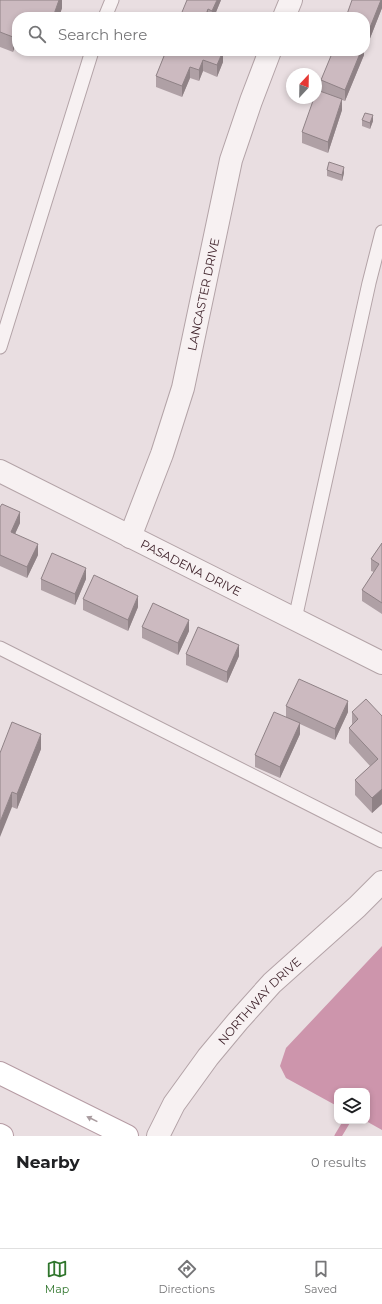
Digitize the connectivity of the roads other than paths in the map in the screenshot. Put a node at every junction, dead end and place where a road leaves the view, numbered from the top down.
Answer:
1 (112, 0) edge
2 (291, 0) edge
3 (107, 12) edge
4 (286, 12) edge
5 (90, 56) edge
6 (268, 56) edge
7 (382, 232) edge
8 (0, 347) edge
9 (0, 470) edge
10 (130, 537) junction
11 (295, 619) junction
12 (0, 648) edge
13 (382, 663) edge
14 (382, 841) edge
15 (382, 882) edge
16 (0, 1073) edge
17 (127, 1136) edge
18 (158, 1136) edge

1 - 3 lane
2 - 4 street
5 - 8 lane
6 - 10 street, LANCASTER DRIVE
7 - 11 lane
9 - 10 street, PASADENA DRIVE
10 - 11 street, PASADENA DRIVE
11 - 13 street, PASADENA DRIVE
12 - 14 lane
15 - 18 street, NORTHWAY DRIVE
17 -> 16 main road

